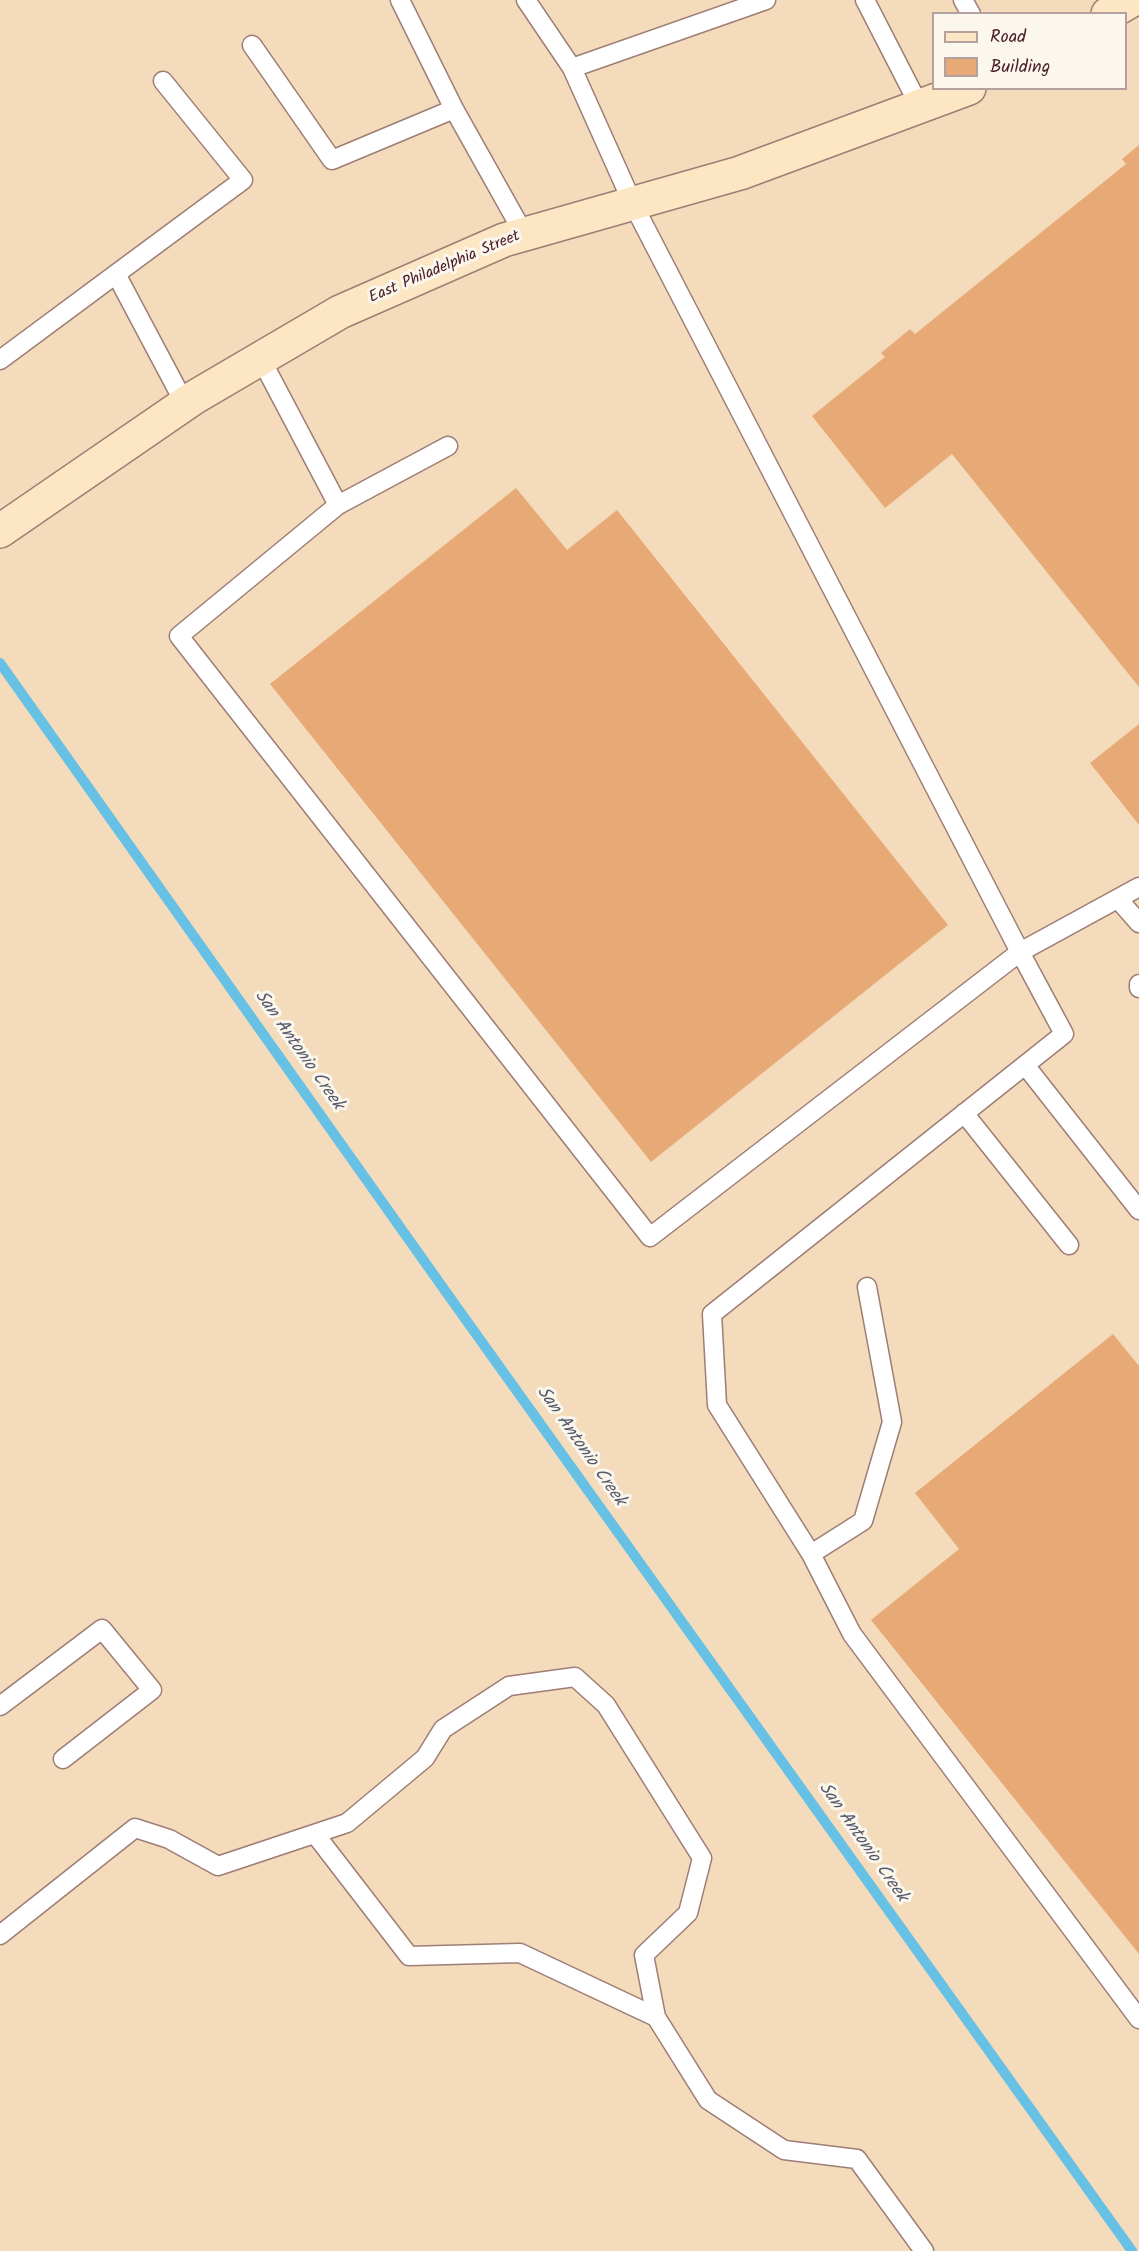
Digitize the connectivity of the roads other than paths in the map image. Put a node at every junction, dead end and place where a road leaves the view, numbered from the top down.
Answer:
1 (400, 0) edge
2 (526, 0) edge
3 (766, 0) edge
4 (865, 0) edge
5 (1132, 0) edge
6 (1111, 12) edge
7 (252, 45) dead end
8 (572, 68) junction
9 (163, 81) dead end
10 (964, 90) edge
11 (920, 107) junction
12 (454, 109) junction
13 (633, 204) junction
14 (524, 234) junction
15 (116, 274) junction
16 (261, 359) junction
17 (0, 360) edge
18 (185, 404) junction
19 (448, 446) dead end
20 (338, 505) junction
21 (0, 531) edge
22 (1139, 886) edge
23 (1118, 899) junction
24 (1139, 923) edge
25 (1020, 952) junction
26 (1025, 1065) junction
27 (964, 1113) junction
28 (1139, 1210) edge
29 (1069, 1245) dead end
30 (867, 1287) dead end
31 (811, 1554) junction
32 (0, 1706) edge
33 (63, 1759) dead end
34 (315, 1834) junction
35 (0, 1935) edge
36 (656, 2018) junction
37 (1139, 2019) edge
38 (924, 2251) edge

1 - 12 lane
2 - 8 lane
3 - 8 lane
4 - 11 lane
5 - 6 street
7 - 12 lane
8 - 13 lane
9 - 15 lane
10 - 11 street, East Philadelphia Street
11 - 13 street, East Philadelphia Street
12 - 14 lane
13 - 14 street, East Philadelphia Street
13 - 25 lane
14 - 16 street, East Philadelphia Street
15 - 17 lane
15 - 18 lane
16 - 18 street, East Philadelphia Street
16 - 20 lane
18 - 21 street, East Philadelphia Street
19 - 20 lane
20 - 25 lane
22 - 23 lane
23 - 24 lane
23 - 25 lane
25 - 26 lane
26 - 27 lane
26 - 28 lane
27 - 29 lane
27 - 31 lane
30 - 31 lane
31 - 37 lane
32 - 33 lane
34 - 35 lane
34 - 36 lane
34 - 36 lane
36 - 38 lane

